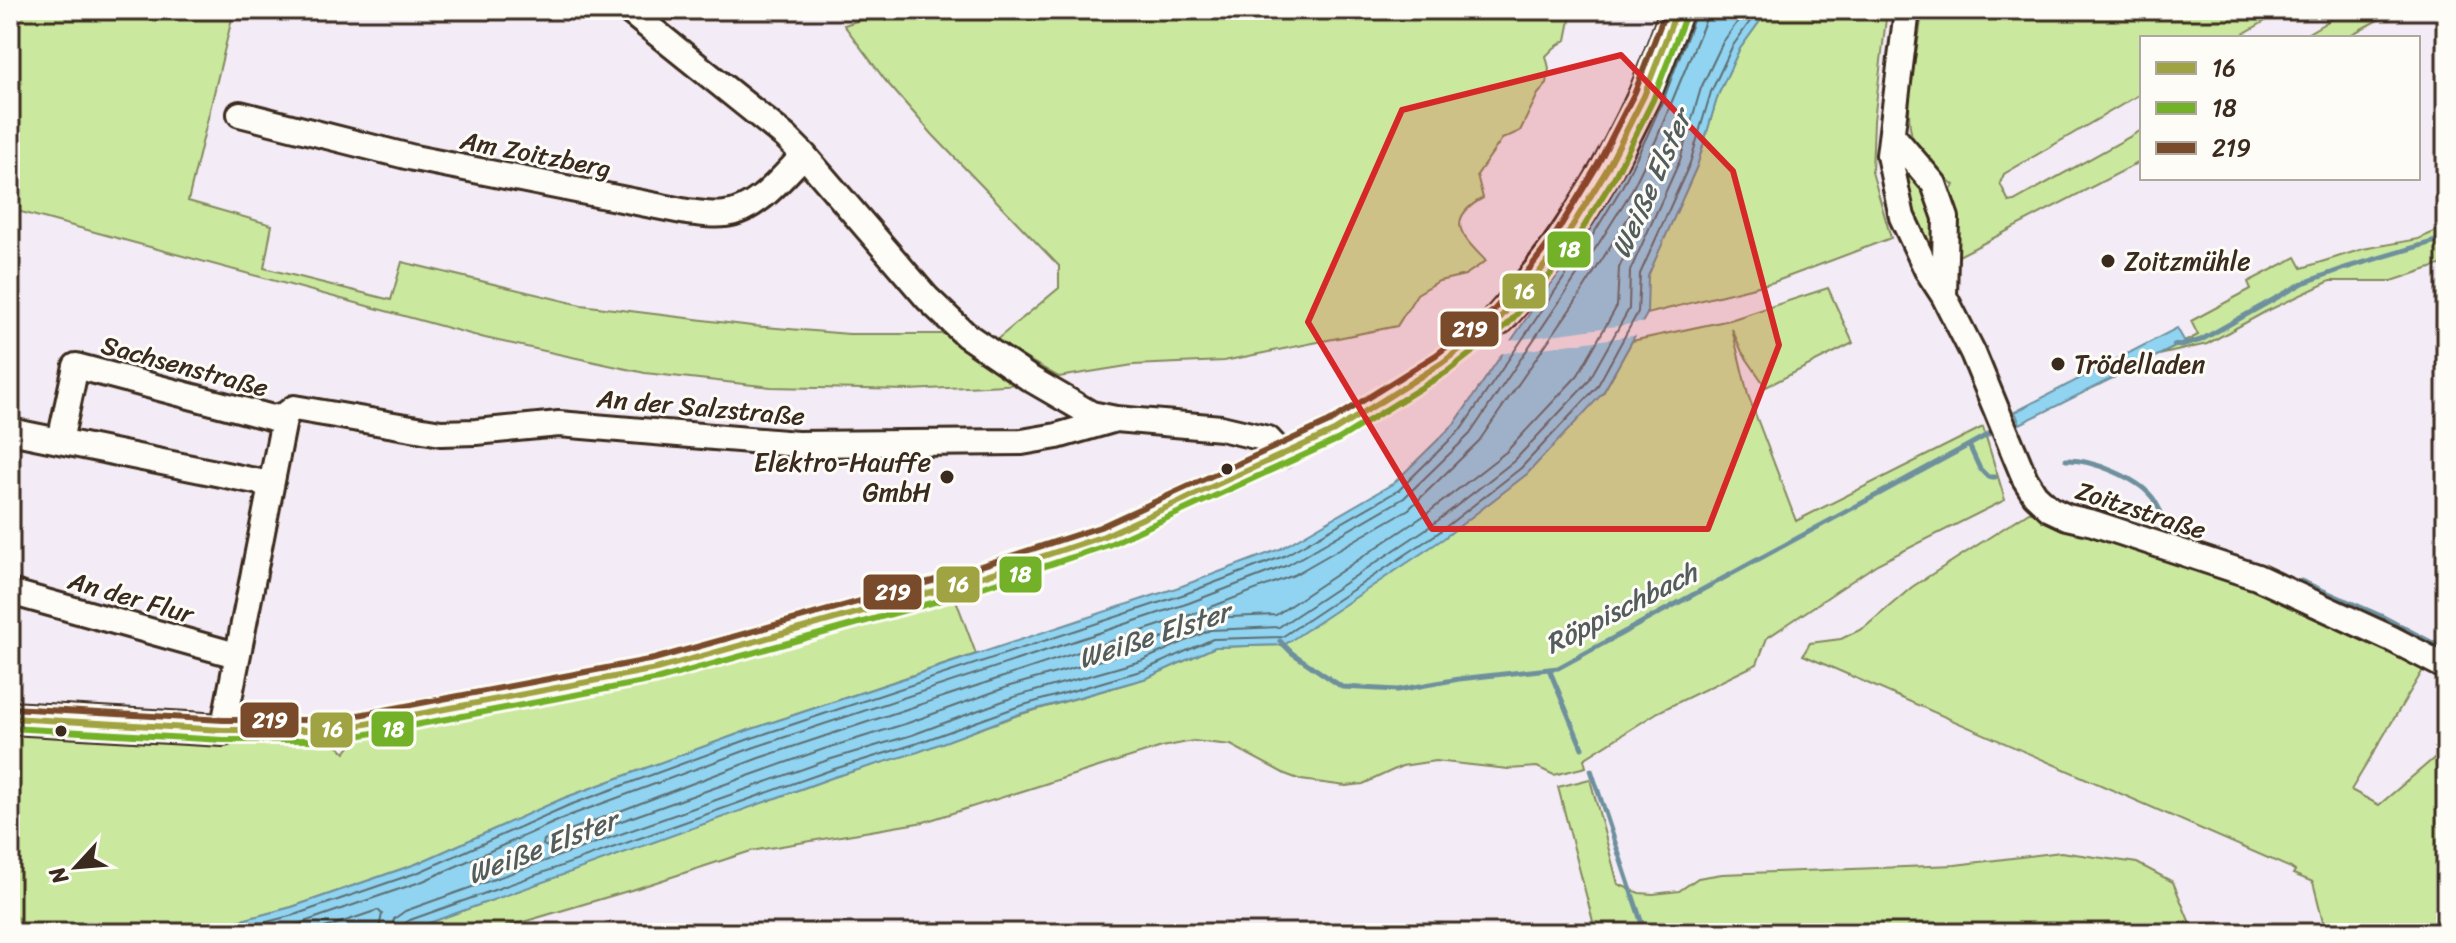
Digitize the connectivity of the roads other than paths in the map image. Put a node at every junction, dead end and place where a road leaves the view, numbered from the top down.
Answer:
1 (628, 10) edge
2 (1677, 10) edge
3 (1907, 10) edge
4 (240, 114) dead end
5 (1893, 136) junction
6 (804, 155) junction
7 (1944, 296) junction
8 (1500, 318) dead end
9 (285, 415) junction
10 (1116, 419) junction
11 (10, 431) edge
12 (60, 441) junction
13 (1283, 455) dead end
14 (270, 484) junction
15 (10, 592) edge
16 (236, 655) junction
17 (2446, 667) edge
18 (10, 718) edge
19 (223, 730) joint

1 - 6 street
2 - 8 main road
3 - 5 street, Zoitzstraße
4 - 6 street, Am Zoitzberg
5 - 7 street, Zoitzstraße
5 - 7 street, Zoitzstraße
6 - 10 street
7 - 17 street, Zoitzstraße
9 - 10 street, An der Salzstraße
9 - 12 street, Sachsenstraße
9 - 14 street, Sachsenstraße
10 - 13 street
11 - 12 street
12 - 14 street
14 - 16 street, Sachsenstraße
15 - 16 street, An der Flur
16 - 19 street, Sachsenstraße
18 - 19 main road

